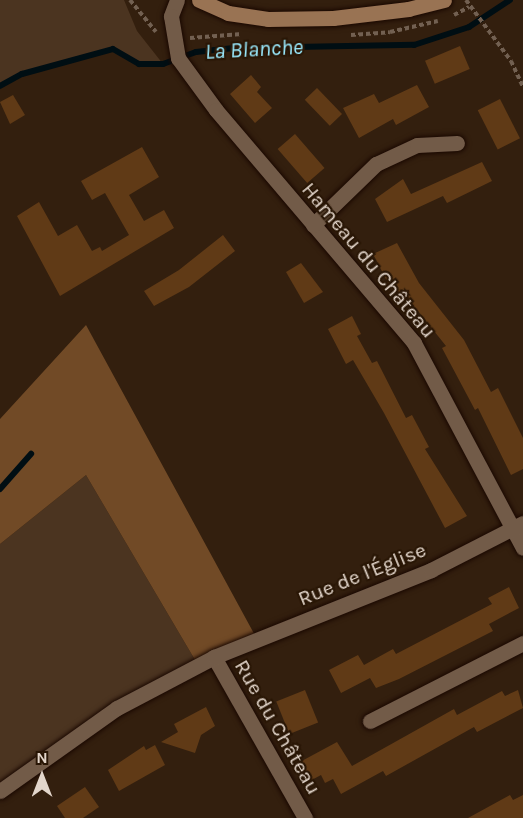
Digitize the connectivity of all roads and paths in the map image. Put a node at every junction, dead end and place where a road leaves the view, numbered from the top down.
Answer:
1 (130, 0) edge
2 (177, 0) edge
3 (199, 0) edge
4 (444, 0) edge
5 (466, 0) edge
6 (174, 45) junction
7 (523, 87) edge
8 (457, 143) dead end
9 (313, 225) junction
10 (518, 526) edge
11 (523, 548) edge
12 (523, 644) edge
13 (214, 657) junction
14 (370, 721) dead end
15 (0, 790) edge
16 (305, 818) edge

1 - 6 path
2 - 6 street
3 - 4 street
5 - 7 path
6 - 9 street, Hameau du Château
8 - 9 street
9 - 10 street, Hameau du Château
10 - 11 street, Hameau du Château
10 - 13 street, Rue de l'Église
12 - 14 street
13 - 15 street, Rue de l'Église
13 - 16 street, Rue du Château

